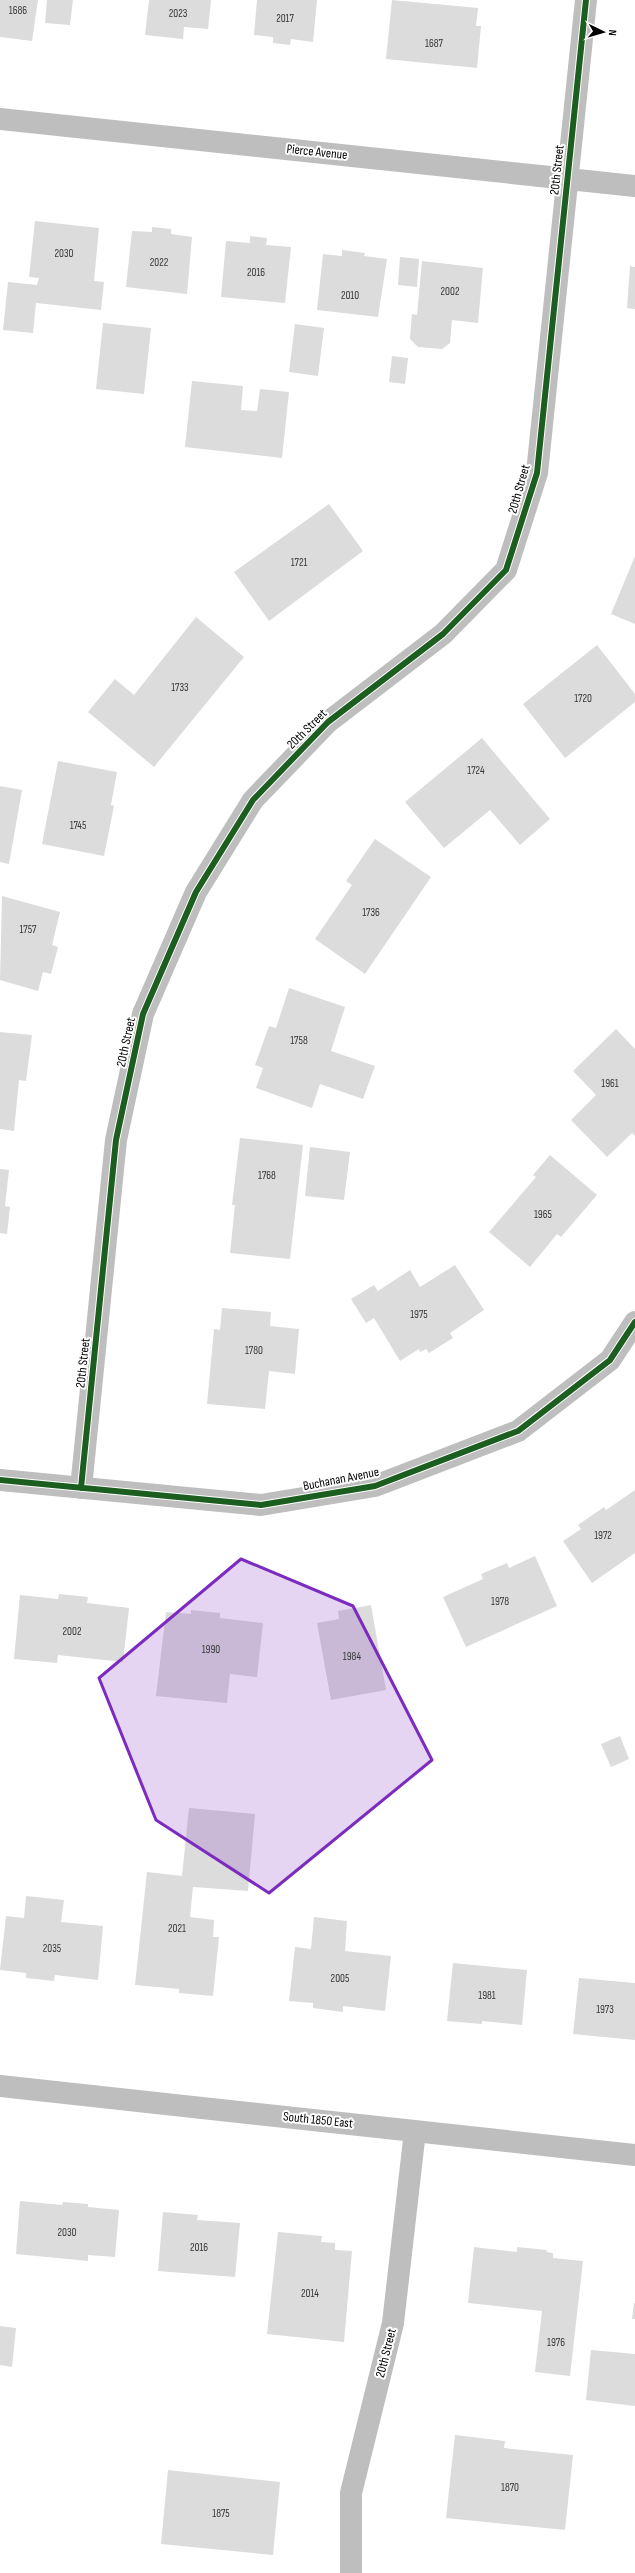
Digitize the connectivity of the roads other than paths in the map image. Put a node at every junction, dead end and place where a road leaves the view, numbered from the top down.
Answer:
1 (586, 0) edge
2 (0, 119) edge
3 (567, 179) junction
4 (635, 186) edge
5 (635, 1322) edge
6 (0, 1480) edge
7 (81, 1488) junction
8 (0, 2086) edge
9 (415, 2131) junction
10 (635, 2155) edge
11 (351, 2573) edge

1 - 3 street, 20th Street
2 - 3 street, Pierce Avenue
3 - 4 street, Pierce Avenue
3 - 7 street, 20th Street
5 - 7 street, Buchanan Avenue
6 - 7 street, Buchanan Avenue
8 - 9 street, South 1850 East
9 - 10 street, South 1850 East
9 - 11 street, 20th Street

